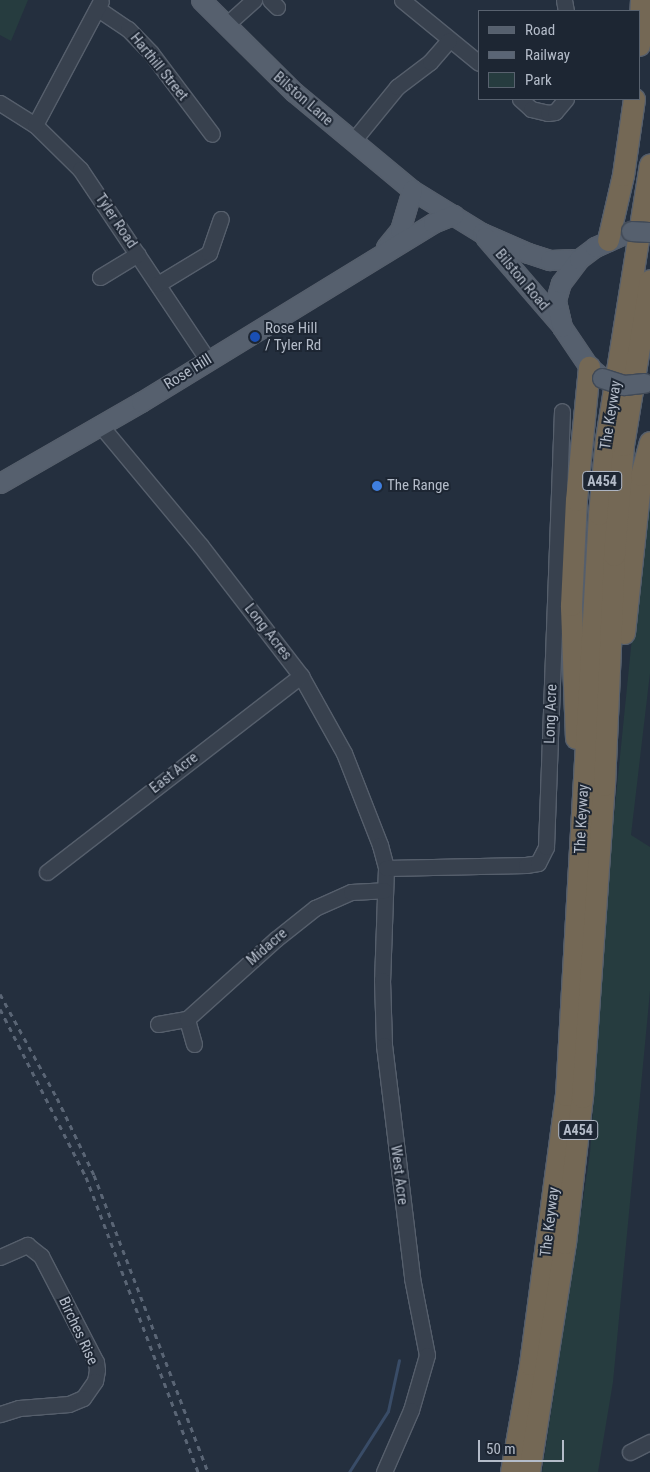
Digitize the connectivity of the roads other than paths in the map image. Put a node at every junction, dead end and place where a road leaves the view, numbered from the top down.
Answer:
1 (201, 0) edge
2 (254, 0) edge
3 (402, 0) edge
4 (641, 0) edge
5 (100, 4) edge
6 (640, 22) edge
7 (226, 26) junction
8 (449, 40) junction
9 (478, 62) edge
10 (521, 100) edge
11 (565, 100) edge
12 (634, 100) edge
13 (0, 103) edge
14 (35, 126) junction
15 (212, 134) dead end
16 (353, 141) junction
17 (650, 165) edge
18 (412, 190) junction
19 (453, 215) junction
20 (221, 219) dead end
21 (641, 231) edge
22 (482, 233) junction
23 (608, 240) junction
24 (138, 254) junction
25 (375, 258) junction
26 (579, 259) junction
27 (100, 277) dead end
28 (650, 280) edge
29 (158, 284) junction
30 (562, 327) junction
31 (208, 360) junction
32 (596, 373) junction
33 (647, 382) edge
34 (562, 411) dead end
35 (101, 426) junction
36 (650, 442) edge
37 (0, 483) edge
38 (301, 676) junction
39 (604, 785) junction
40 (583, 800) junction
41 (386, 868) junction
42 (47, 872) dead end
43 (384, 890) junction
44 (187, 1019) junction
45 (158, 1024) dead end
46 (194, 1044) dead end
47 (0, 1257) edge
48 (0, 1414) edge
49 (650, 1442) edge
50 (630, 1452) dead end
51 (384, 1472) edge
52 (511, 1472) edge
53 (528, 1472) edge

1 - 7 main road, Bilston Lane
2 - 7 street
3 - 8 street
4 - 6 highway
5 - 14 street
5 - 15 street, Harthill Street
7 - 16 main road, Bilston Lane
8 - 9 street
8 - 16 street
10 - 11 street
12 - 23 highway
13 - 14 street, Tyler Road
14 - 24 street, Tyler Road
16 - 18 main road, Bilston Lane
17 - 40 highway, The Keyway / A454
18 - 19 main road, Bilston Road
18 - 25 main road, Rose Hill
19 - 22 main road, Bilston Road
19 - 25 main road, Rose Hill
20 - 29 street
21 - 23 main road
22 - 26 main road, Bilston Road
22 - 30 main road, Bilston Road
23 - 26 main road
24 - 27 street
24 - 29 street, Tyler Road
25 - 31 main road, Rose Hill
26 - 30 main road
28 - 39 highway, The Keyway / A454
29 - 31 street, Tyler Road
30 - 32 main road, Bilston Road
31 - 35 main road, Rose Hill
32 - 33 main road, bridge
32 - 40 highway
34 - 41 street, Long Acre
35 - 37 main road, Rose Hill
35 - 38 street, Long Acres
36 - 39 highway
38 - 41 street, Long Acres
38 - 42 street, East Acre
39 - 53 highway, The Keyway / A454
40 - 52 highway, The Keyway / A454
41 - 43 street, West Acre
43 - 44 street, Midacre
43 - 51 street, West Acre
44 - 45 street
44 - 46 street
47 - 48 street, Birches Rise
49 - 50 street

